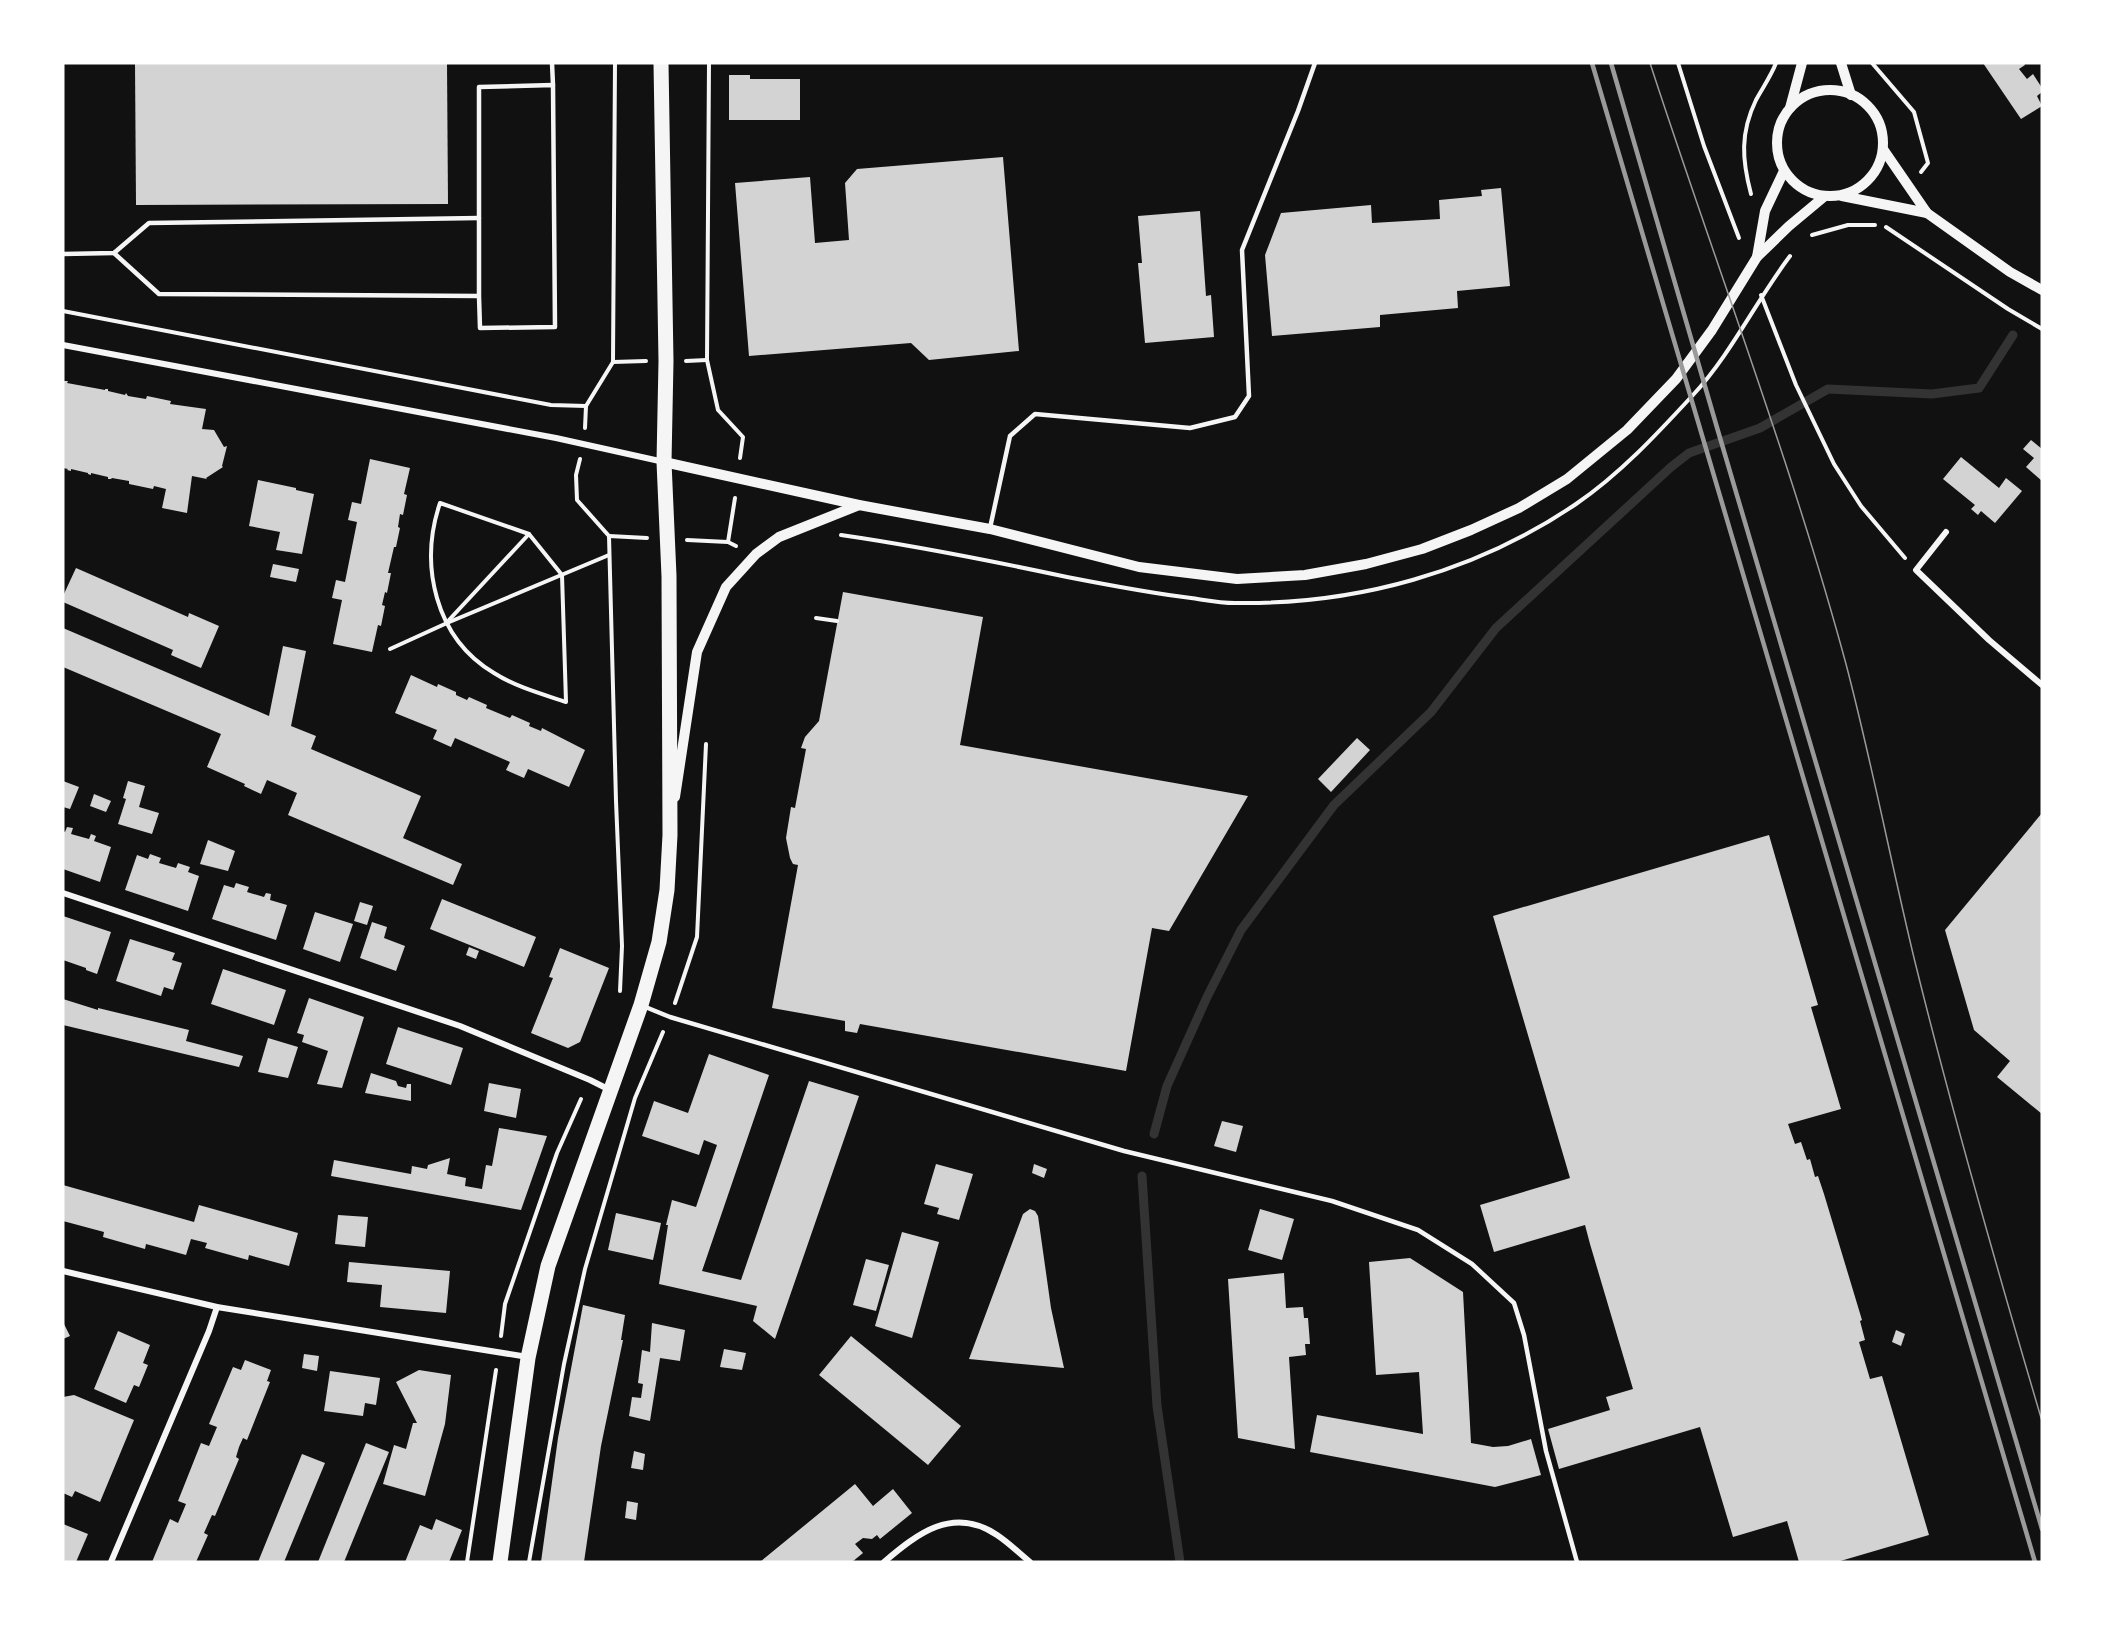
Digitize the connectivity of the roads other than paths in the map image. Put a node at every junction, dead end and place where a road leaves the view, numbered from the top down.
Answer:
1 (552, 63) edge
2 (661, 63) edge
3 (1315, 63) edge
4 (1802, 63) edge
5 (1841, 63) edge
6 (552, 85) junction
7 (1851, 95) junction
8 (1790, 108) junction
9 (1883, 149) junction
10 (1784, 171) junction
11 (1842, 195) junction
12 (1825, 196) junction
13 (1927, 213) junction
14 (479, 218) junction
15 (63, 254) edge
16 (114, 254) junction
17 (1757, 257) junction
18 (2042, 290) edge
19 (478, 296) junction
20 (63, 345) edge
21 (664, 462) junction
22 (859, 505) junction
23 (990, 529) junction
24 (1946, 532) dead end
25 (2042, 685) edge
26 (670, 835) junction
27 (63, 892) edge
28 (641, 1005) junction
29 (610, 1090) junction
30 (63, 1270) edge
31 (217, 1307) junction
32 (528, 1358) junction
33 (111, 1562) edge
34 (500, 1562) edge
35 (884, 1562) edge
36 (1030, 1562) edge
37 (1577, 1562) edge

1 - 6 lane
2 - 21 main road
3 - 23 lane
4 - 8 street
5 - 7 street
6 - 14 lane
6 - 19 lane
7 - 8 street
7 - 9 street
8 - 10 street
9 - 11 street
9 - 13 street
10 - 12 street
10 - 17 street
11 - 12 street
11 - 13 street
12 - 17 street
13 - 18 street
14 - 16 lane
14 - 19 lane
15 - 16 lane
16 - 19 lane
17 - 23 street
20 - 21 street
21 - 22 street
21 - 26 main road
22 - 23 street
22 - 26 street
24 - 25 street
26 - 28 main road
27 - 29 street
28 - 29 main road
28 - 37 lane
29 - 32 main road
30 - 31 street
31 - 32 street
31 - 33 street
32 - 34 main road
35 - 36 street

